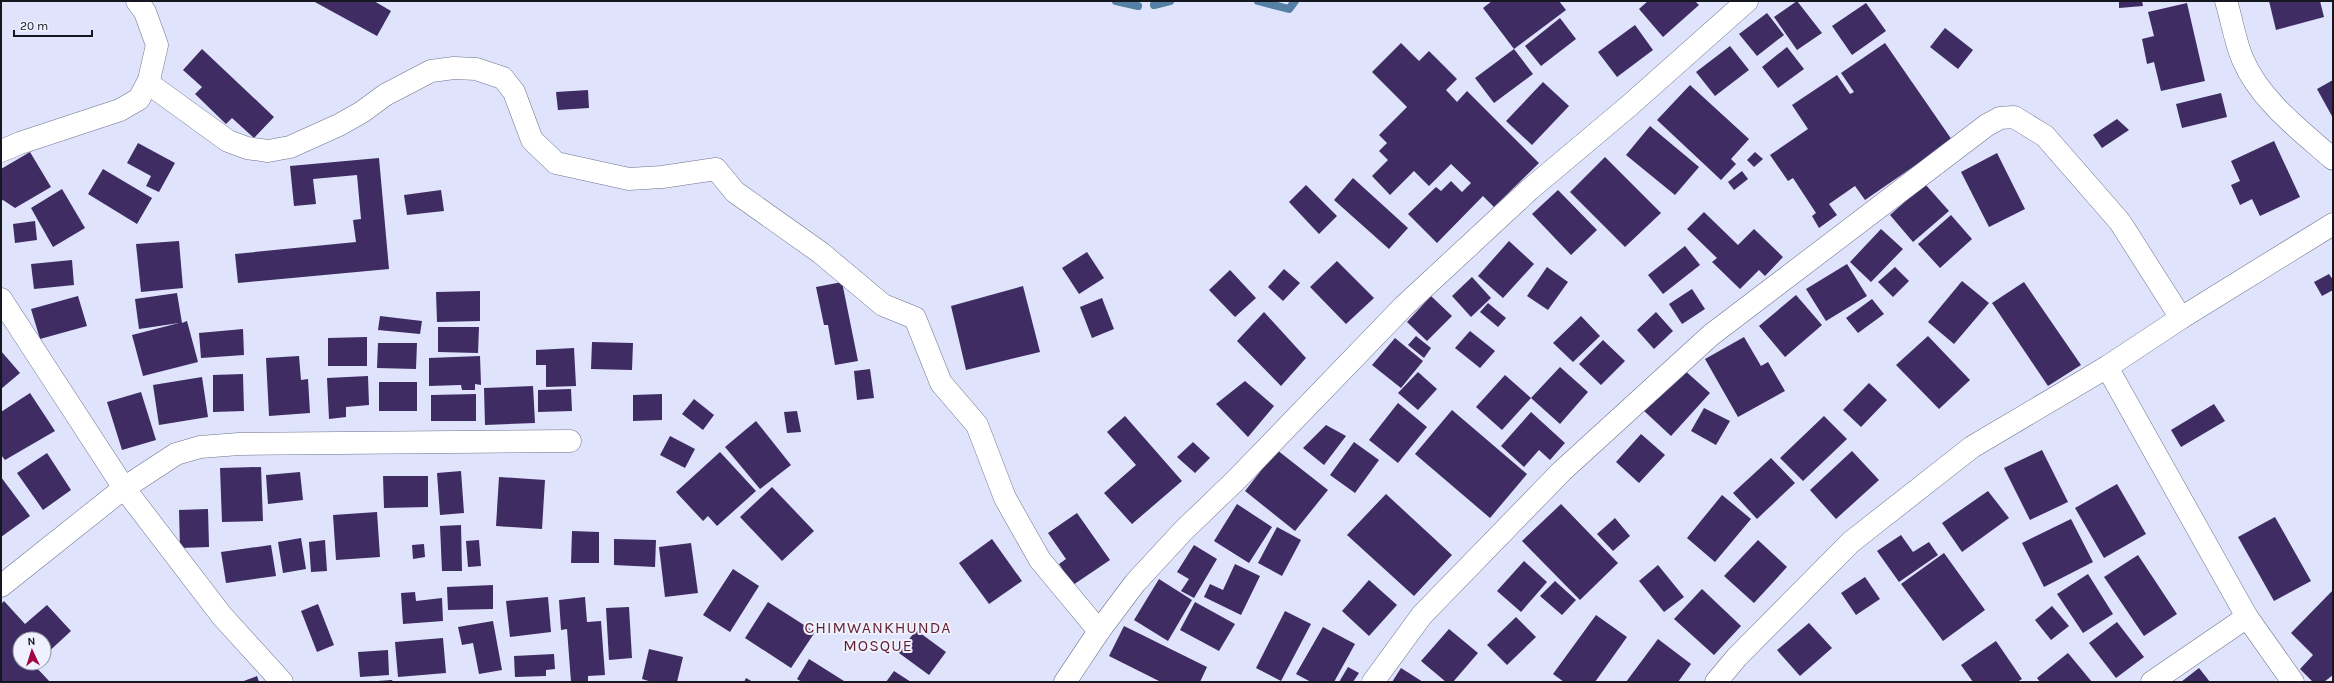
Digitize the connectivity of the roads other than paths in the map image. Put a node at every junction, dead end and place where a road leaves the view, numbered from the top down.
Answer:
1 (138, 1) edge
2 (1747, 1) edge
3 (2226, 1) edge
4 (148, 83) junction
5 (1, 151) edge
6 (2333, 159) edge
7 (2333, 224) edge
8 (1, 299) edge
9 (2181, 318) junction
10 (2107, 367) junction
11 (570, 441) dead end
12 (124, 488) junction
13 (1, 586) edge
14 (2247, 617) junction
15 (1099, 631) junction
16 (282, 682) edge
17 (1065, 682) edge
18 (1373, 682) edge
19 (1716, 682) edge
20 (2152, 682) edge
21 (2292, 682) edge

1 - 4 street
2 - 15 street
3 - 6 street
4 - 5 street
4 - 15 street
7 - 9 street
8 - 12 street
9 - 10 street
9 - 18 street
10 - 14 street
10 - 19 street
11 - 12 street
12 - 13 street
12 - 16 street
14 - 20 street
14 - 21 street
15 - 17 street

